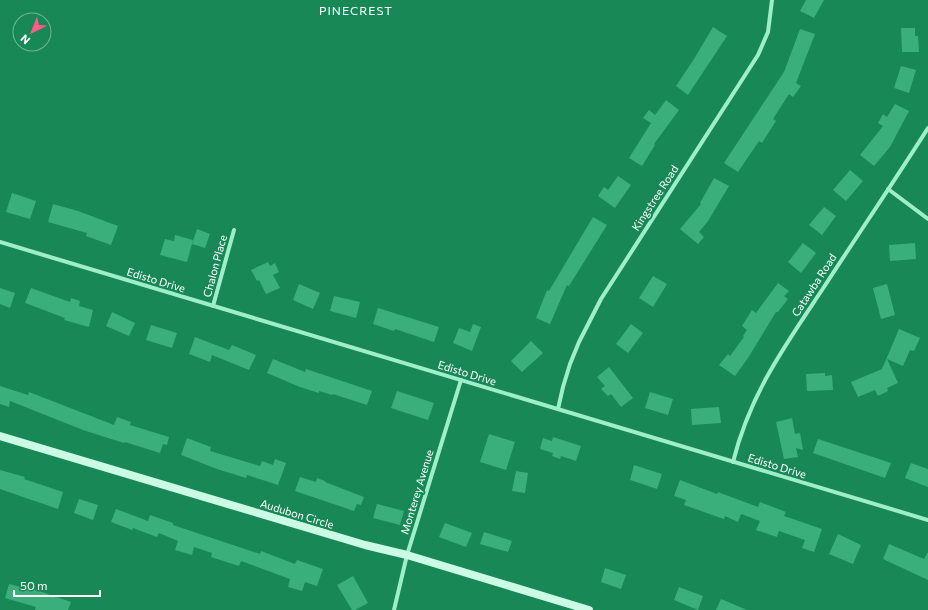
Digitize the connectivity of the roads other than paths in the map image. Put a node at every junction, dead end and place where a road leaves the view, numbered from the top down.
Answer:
1 (772, 0) edge
2 (928, 128) edge
3 (888, 189) junction
4 (928, 219) edge
5 (234, 230) dead end
6 (0, 242) edge
7 (213, 306) junction
8 (461, 380) junction
9 (558, 409) junction
10 (0, 436) edge
11 (733, 462) junction
12 (928, 520) edge
13 (407, 555) junction
14 (585, 609) edge
15 (394, 610) edge

1 - 9 street, Kingstree Road
2 - 3 street, Catawba Road
3 - 4 street
3 - 11 street, Catawba Road
5 - 7 street, Chalon Place
6 - 7 street, Edisto Drive
7 - 8 street, Edisto Drive
8 - 9 street, Edisto Drive
8 - 13 street, Monterey Avenue
9 - 11 street, Edisto Drive
10 - 13 street, Audubon Circle
11 - 12 street, Edisto Drive
13 - 14 street, Audubon Circle
13 - 15 street, Monterey Avenue

